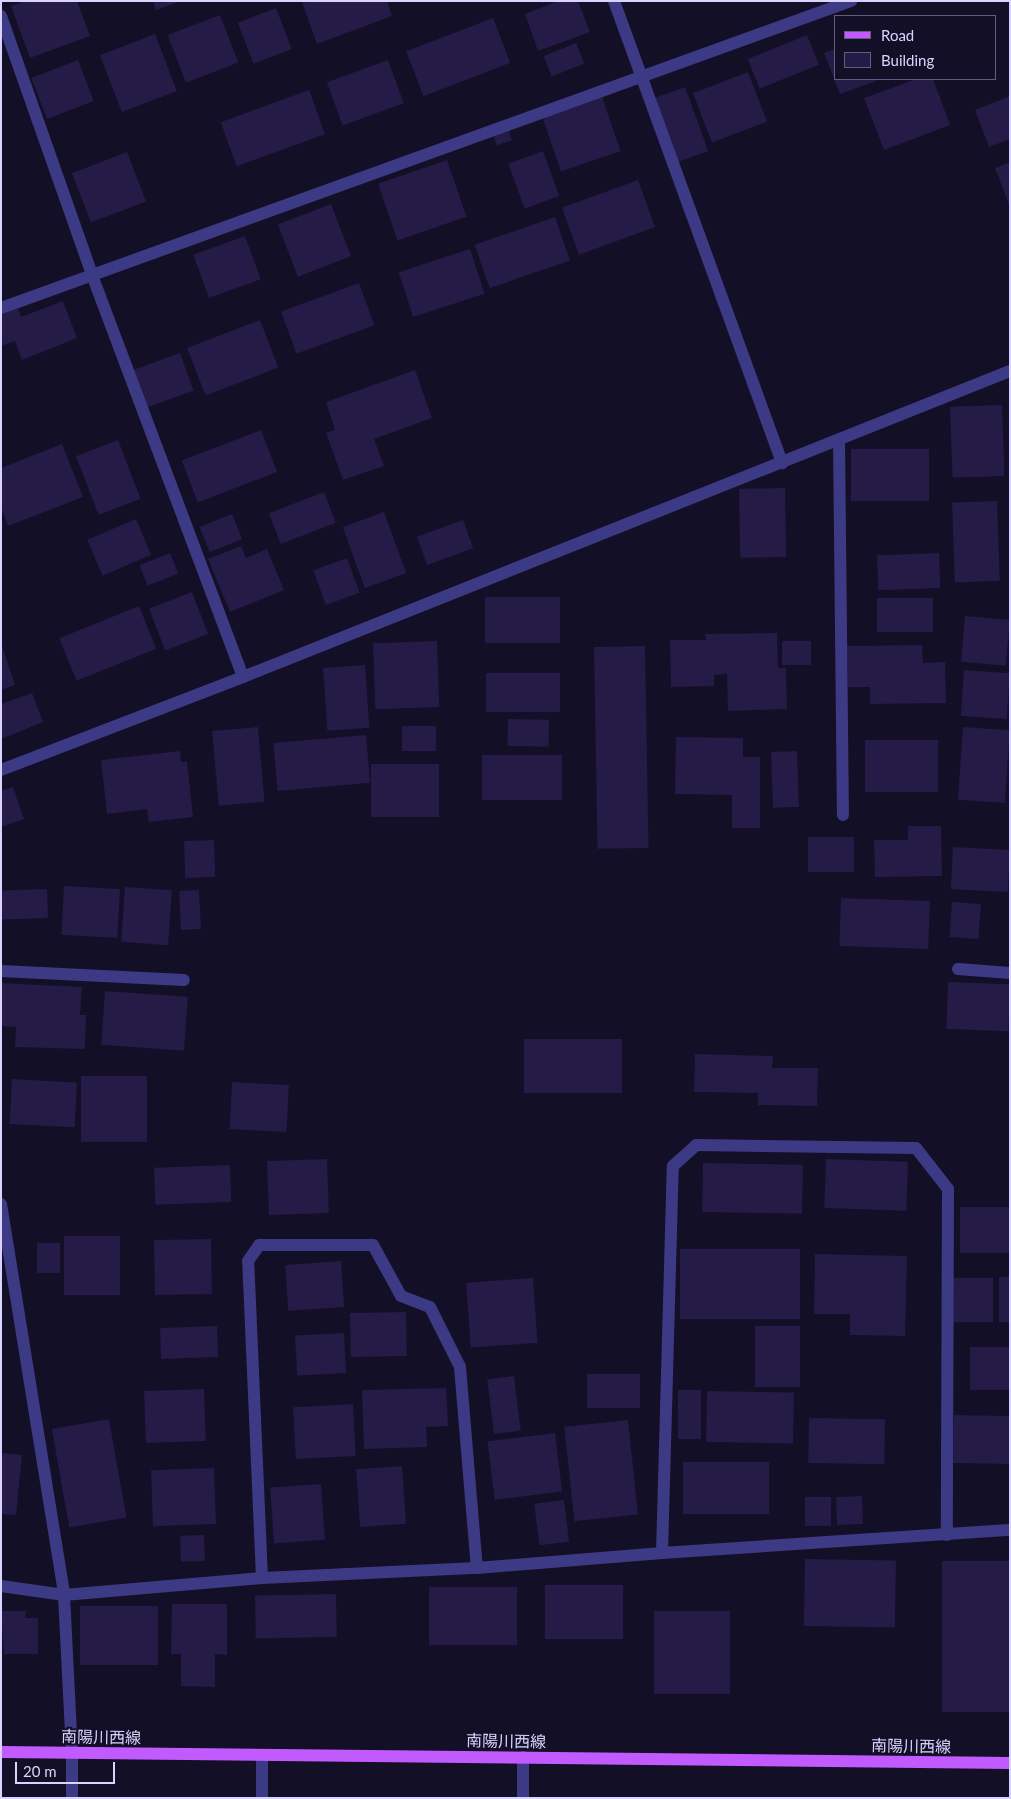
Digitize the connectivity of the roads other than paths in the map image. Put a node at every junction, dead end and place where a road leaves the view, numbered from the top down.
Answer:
1 (614, 1) edge
2 (851, 1) edge
3 (1, 16) edge
4 (643, 78) junction
5 (92, 275) junction
6 (1, 308) edge
7 (1010, 371) edge
8 (839, 440) junction
9 (782, 463) junction
10 (243, 677) junction
11 (1, 770) edge
12 (843, 815) dead end
13 (958, 969) dead end
14 (1, 971) edge
15 (1010, 973) edge
16 (184, 980) dead end
17 (1, 1204) edge
18 (1010, 1530) edge
19 (947, 1535) junction
20 (662, 1553) junction
21 (477, 1568) junction
22 (262, 1578) junction
23 (1, 1586) edge
24 (64, 1595) junction
25 (1, 1752) edge
26 (72, 1753) junction
27 (262, 1755) junction
28 (523, 1757) junction
29 (1010, 1763) edge
30 (72, 1798) edge
31 (262, 1798) edge
32 (523, 1798) edge

1 - 4 street
2 - 4 street
3 - 5 street
4 - 5 street
4 - 9 street
5 - 6 street
5 - 10 street
7 - 8 street
8 - 9 street
8 - 12 street
9 - 10 street
10 - 11 street
13 - 15 street
14 - 16 street
17 - 24 street
18 - 19 street
19 - 20 street
19 - 20 street
20 - 21 street
21 - 22 street
21 - 22 street
22 - 24 street
23 - 24 street
24 - 26 street
25 - 26 main road, 南陽川西線
26 - 27 main road, 南陽川西線
26 - 30 street
27 - 28 main road, 南陽川西線
27 - 31 street
28 - 29 main road, 南陽川西線
28 - 32 street

